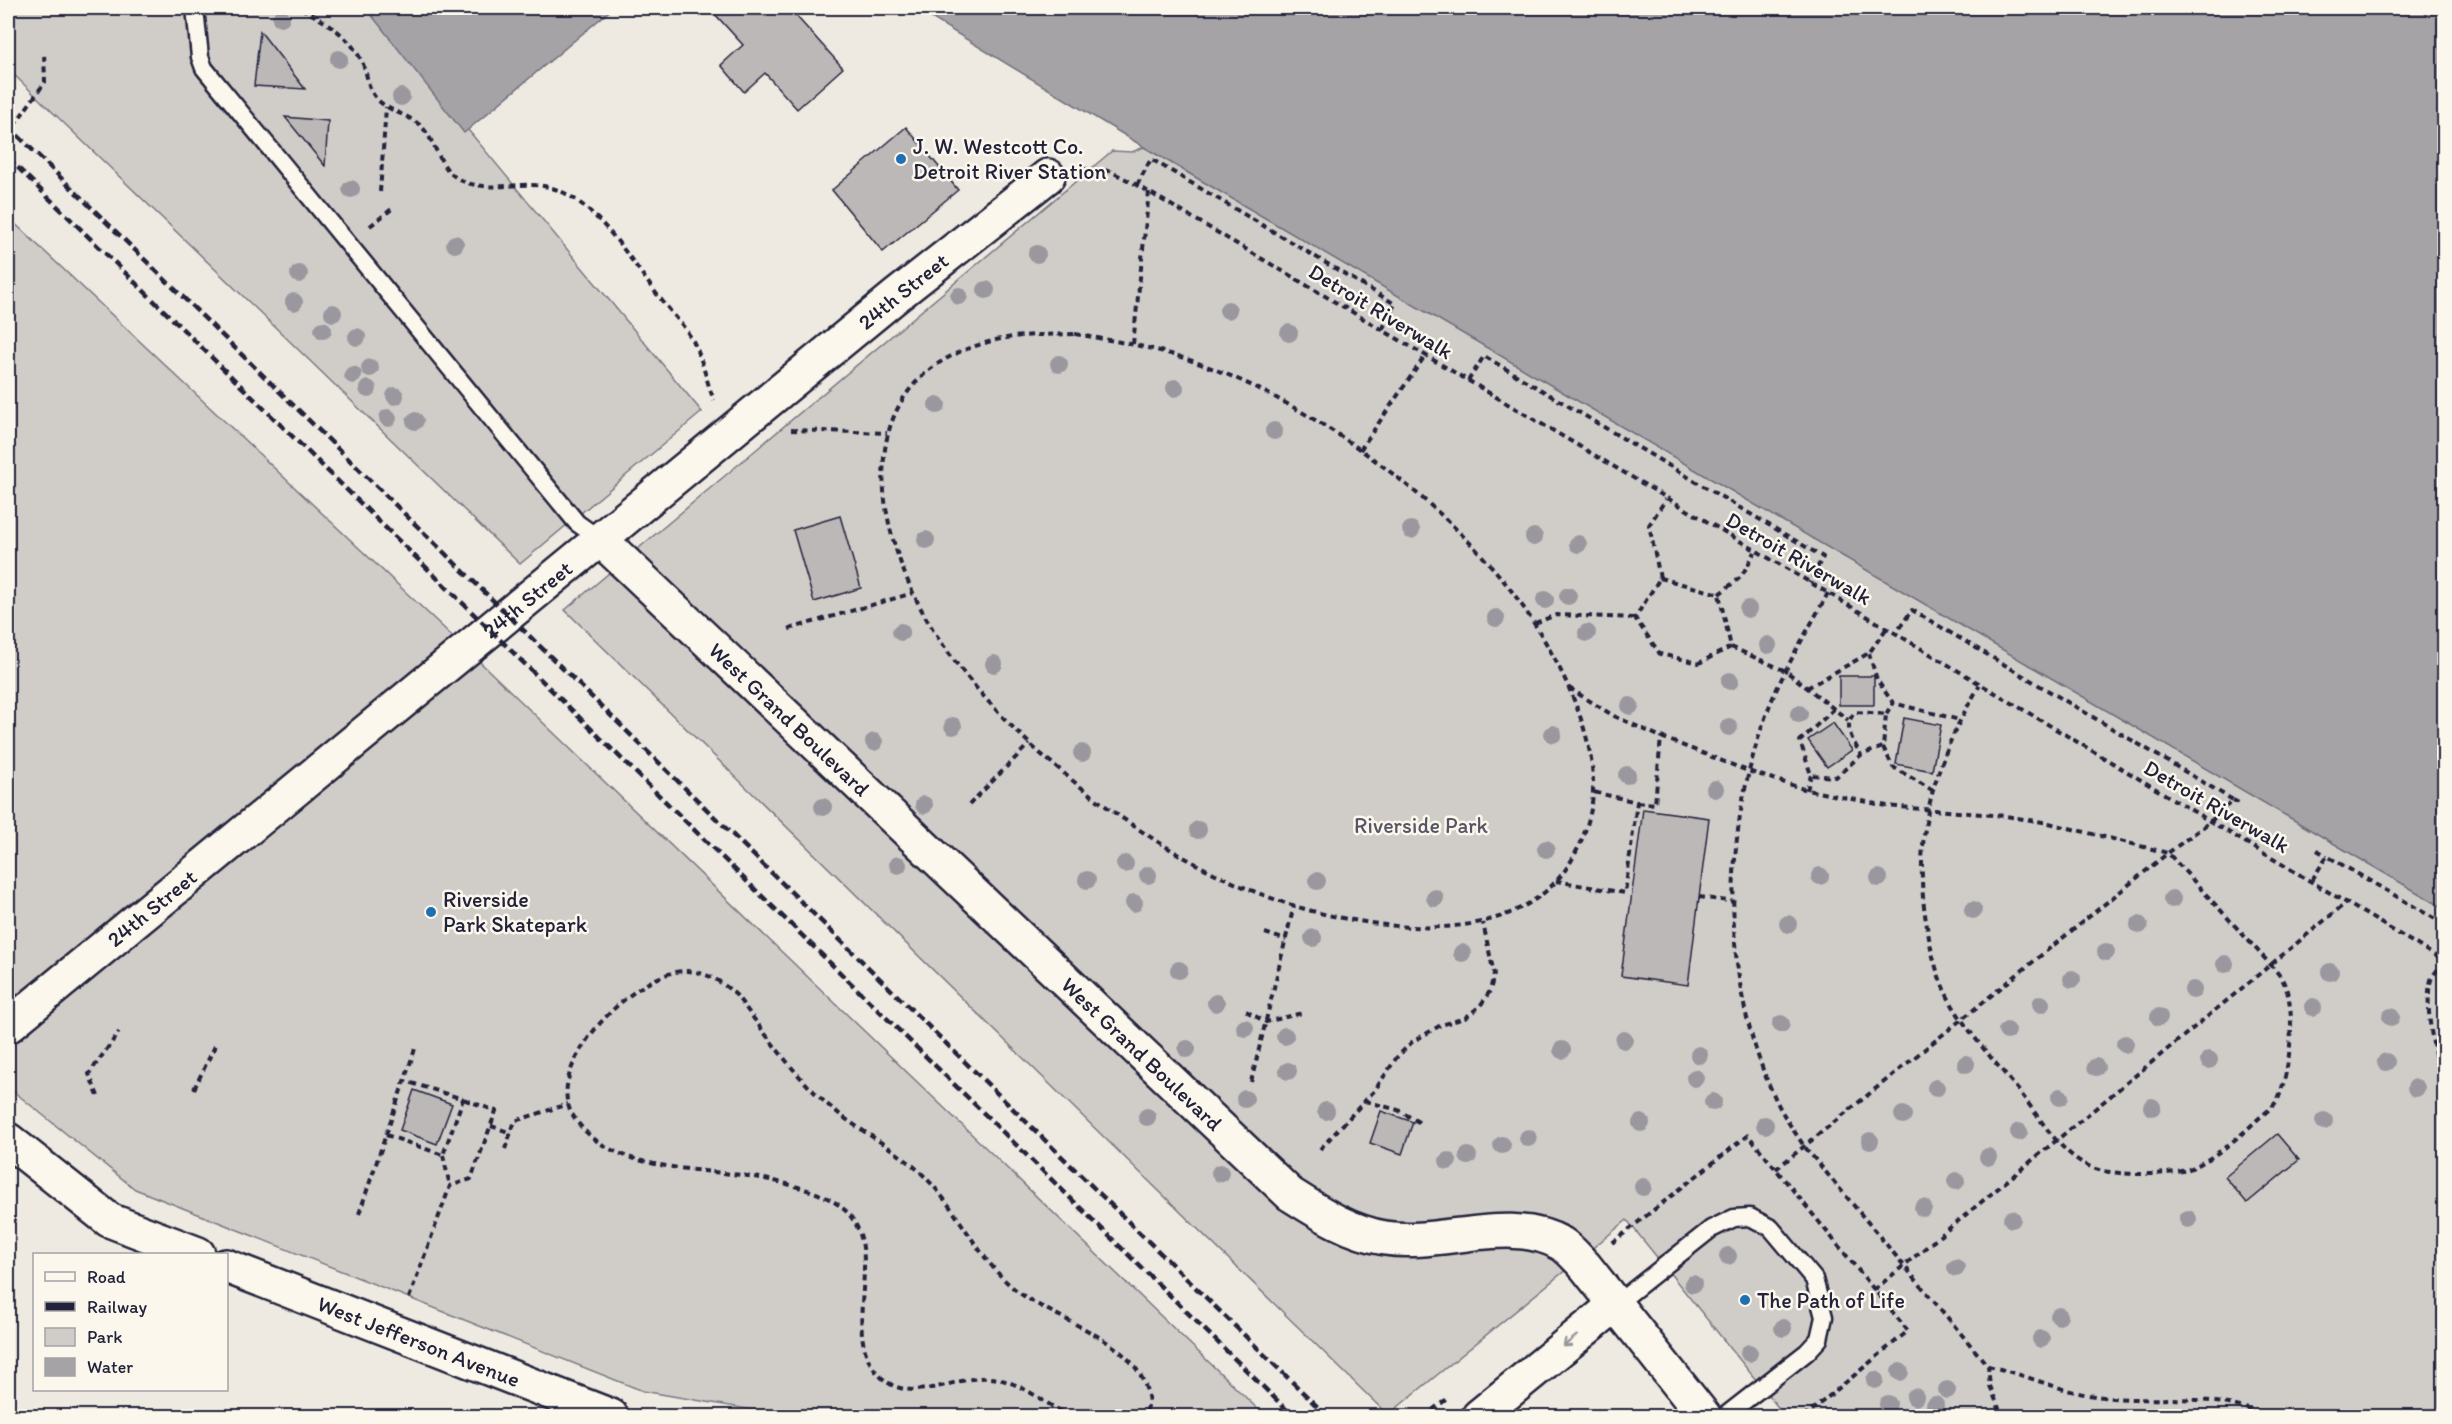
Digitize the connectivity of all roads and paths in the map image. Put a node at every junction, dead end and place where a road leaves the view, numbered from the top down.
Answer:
1 (195, 8) edge
2 (301, 8) edge
3 (44, 52) dead end
4 (386, 107) junction
5 (8, 134) edge
6 (1048, 176) joint
7 (1137, 185) junction
8 (380, 192) dead end
9 (1149, 192) junction
10 (1382, 330) junction
11 (1133, 344) junction
12 (1425, 356) junction
13 (1468, 381) junction
14 (734, 429) junction
15 (887, 433) junction
16 (1360, 450) junction
17 (1666, 499) junction
18 (601, 540) junction
19 (1755, 552) junction
20 (1660, 578) junction
21 (1809, 584) junction
22 (913, 592) junction
23 (1828, 592) junction
24 (1719, 594) junction
25 (1635, 618) junction
26 (1535, 623) junction
27 (789, 629) dead end
28 (1886, 629) junction
29 (1894, 634) junction
30 (1731, 647) junction
31 (1869, 653) junction
32 (1786, 671) junction
33 (1980, 684) junction
34 (1568, 687) junction
35 (1807, 687) junction
36 (1893, 703) junction
37 (1834, 709) junction
38 (1887, 714) junction
39 (1848, 720) junction
40 (1960, 720) junction
41 (1661, 737) junction
42 (1029, 744) junction
43 (1883, 747) junction
44 (1860, 755) junction
45 (1748, 771) junction
46 (1811, 775) junction
47 (1807, 790) junction
48 (1932, 790) junction
49 (1593, 792) junction
50 (2233, 800) junction
51 (1637, 802) junction
52 (2241, 804) dead end
53 (969, 805) dead end
54 (1927, 810) junction
55 (2211, 821) junction
56 (2317, 850) dead end
57 (2168, 853) junction
58 (2327, 856) junction
59 (2312, 880) junction
60 (1556, 881) junction
61 (1699, 897) dead end
62 (1735, 902) junction
63 (2348, 902) junction
64 (1294, 905) junction
65 (1483, 923) junction
66 (2445, 924) edge
67 (1265, 933) dead end
68 (1286, 940) junction
69 (2445, 961) edge
70 (2270, 964) junction
71 (1246, 1011) dead end
72 (1302, 1013) dead end
73 (1962, 1019) junction
74 (1266, 1022) junction
75 (8, 1026) edge
76 (119, 1032) dead end
77 (216, 1044) dead end
78 (415, 1049) dead end
79 (405, 1081) junction
80 (1251, 1082) dead end
81 (194, 1089) dead end
82 (2445, 1092) edge
83 (98, 1096) dead end
84 (463, 1100) junction
85 (1365, 1101) junction
86 (568, 1104) junction
87 (1422, 1124) dead end
88 (491, 1126) junction
89 (511, 1133) junction
90 (386, 1135) junction
91 (2057, 1139) junction
92 (8, 1140) edge
93 (1804, 1146) junction
94 (505, 1149) dead end
95 (1320, 1149) dead end
96 (443, 1155) junction
97 (1776, 1169) dead end
98 (450, 1185) junction
99 (358, 1214) dead end
100 (195, 1253) edge
101 (1902, 1266) junction
102 (228, 1267) edge
103 (1874, 1290) dead end
104 (1615, 1305) junction
105 (397, 1332) junction
106 (1988, 1366) junction
107 (611, 1416) edge
108 (1071, 1416) edge
109 (1142, 1416) edge
110 (1479, 1416) edge
111 (1704, 1416) edge
112 (1725, 1416) edge
113 (2002, 1416) edge
114 (2270, 1416) edge

1 - 18 lane
2 - 4 path
3 - 5 path
4 - 8 path
4 - 14 path
6 - 7 path, Detroit Riverwalk
6 - 14 street, 24th Street
7 - 9 path, Detroit Riverwalk
7 - 10 path
9 - 10 path, Detroit Riverwalk
9 - 11 path
10 - 12 path, Detroit Riverwalk
11 - 15 path
11 - 16 path
12 - 13 path, Detroit Riverwalk
12 - 16 path
13 - 17 path, Detroit Riverwalk
13 - 21 path
14 - 15 path
14 - 18 street, 24th Street
15 - 22 path
16 - 26 path
17 - 19 path, Detroit Riverwalk
17 - 20 path
18 - 75 street, 24th Street
18 - 104 street, West Grand Boulevard
19 - 21 path, Detroit Riverwalk
19 - 24 path
20 - 24 path
20 - 25 path
21 - 23 path, Detroit Riverwalk
22 - 27 path
22 - 42 path
23 - 28 path, Detroit Riverwalk
23 - 32 path
24 - 30 path
25 - 26 path
25 - 30 path
26 - 34 path
28 - 29 path, Detroit Riverwalk
28 - 31 path
29 - 33 path, Detroit Riverwalk
29 - 50 path
30 - 32 path
31 - 35 path
31 - 36 path
32 - 35 path
32 - 45 path
33 - 40 path
33 - 55 path, Detroit Riverwalk
34 - 41 path
34 - 49 path
35 - 37 path
36 - 38 path
36 - 40 path
37 - 39 path
37 - 46 path
38 - 39 path
38 - 43 path
39 - 44 path
40 - 48 path
41 - 45 path
41 - 51 path
42 - 53 path
42 - 64 path
43 - 44 path
43 - 48 path
44 - 46 path
45 - 47 path
45 - 62 path
46 - 47 path
47 - 54 path
48 - 54 path
49 - 51 path
49 - 60 path
50 - 52 path
50 - 55 path
51 - 60 path
54 - 57 path
54 - 73 path
55 - 57 path
55 - 59 path, Detroit Riverwalk
56 - 58 path
57 - 70 path
57 - 73 path
58 - 59 path
58 - 66 path
59 - 63 path, Detroit Riverwalk
60 - 65 path
61 - 62 path
62 - 93 path
63 - 69 path, Detroit Riverwalk
63 - 70 path
64 - 65 path
64 - 68 path
65 - 85 path
67 - 68 path
68 - 74 path
69 - 82 path
70 - 91 path
70 - 91 path
71 - 74 path
72 - 74 path
73 - 91 path
73 - 93 path
74 - 80 path
76 - 83 path
77 - 81 path
78 - 79 path
79 - 84 path
79 - 90 path
84 - 88 path
84 - 96 path
85 - 87 path
85 - 95 path
86 - 89 path
86 - 108 path
86 - 109 path
88 - 89 path
88 - 98 path
89 - 94 path
90 - 96 path
90 - 99 path
91 - 101 path
92 - 100 street
93 - 97 path
93 - 101 path
96 - 98 path
98 - 105 path
101 - 103 path
101 - 106 path
102 - 105 street, West Jefferson Avenue
104 -> 110 street
104 - 111 street, West Grand Boulevard
104 - 112 lane
105 - 107 street, West Jefferson Avenue
106 - 113 path
106 - 114 path

